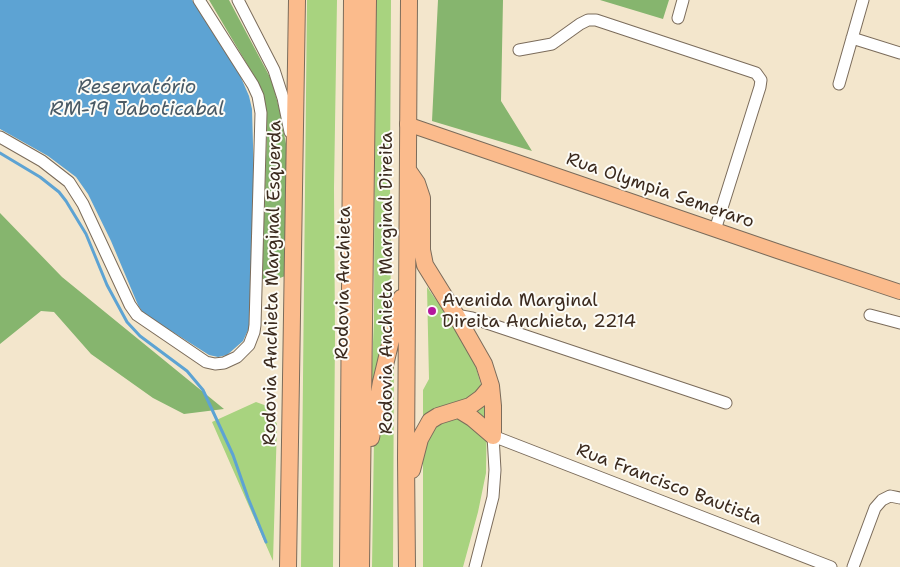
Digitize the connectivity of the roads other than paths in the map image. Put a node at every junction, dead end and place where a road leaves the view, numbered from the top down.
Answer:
1 (200, 0) edge
2 (238, 0) edge
3 (297, 0) edge
4 (352, 0) edge
5 (368, 0) edge
6 (409, 0) edge
7 (683, 0) edge
8 (863, 0) edge
9 (678, 18) dead end
10 (852, 38) junction
11 (519, 50) dead end
12 (900, 53) edge
13 (839, 84) dead end
14 (408, 124) junction
15 (0, 137) edge
16 (295, 153) junction
17 (408, 169) junction
18 (715, 230) junction
19 (408, 268) junction
20 (900, 292) edge
21 (456, 315) junction
22 (870, 315) dead end
23 (900, 323) edge
24 (491, 386) junction
25 (726, 403) dead end
26 (459, 410) junction
27 (493, 436) junction
28 (407, 490) junction
29 (362, 497) junction
30 (900, 498) edge
31 (288, 567) edge
32 (348, 567) edge
33 (361, 567) edge
34 (407, 567) edge
35 (475, 567) edge
36 (831, 567) edge
37 (853, 567) edge

1 - 15 street
2 - 16 street
3 - 16 highway, Rodovia Anchieta Marginal Esquerda
4 - 32 highway, Rodovia Anchieta
5 - 29 highway, Rodovia Anchieta
6 - 14 highway, Rodovia Anchieta Marginal Direita
7 - 9 street
8 - 10 street
10 - 12 street
10 - 13 street
11 - 18 street
14 - 17 highway, Rodovia Anchieta Marginal Direita
14 - 18 main road, Rua Olympia Semeraro
16 - 31 highway, Rodovia Anchieta Marginal Esquerda
17 - 19 highway, Rodovia Anchieta Marginal Direita
17 - 21 highway
18 - 20 main road, Rua Olympia Semeraro
19 - 28 highway, Rodovia Anchieta Marginal Direita
19 - 29 highway
21 - 24 highway
21 - 25 street
22 - 23 street
24 - 26 highway
24 - 27 highway
26 - 27 highway
26 - 28 highway
27 - 35 street
27 - 36 street, Rua Francisco Bautista
28 - 34 highway, Rodovia Anchieta Marginal Direita
29 - 33 highway, Rodovia Anchieta
30 - 37 street

